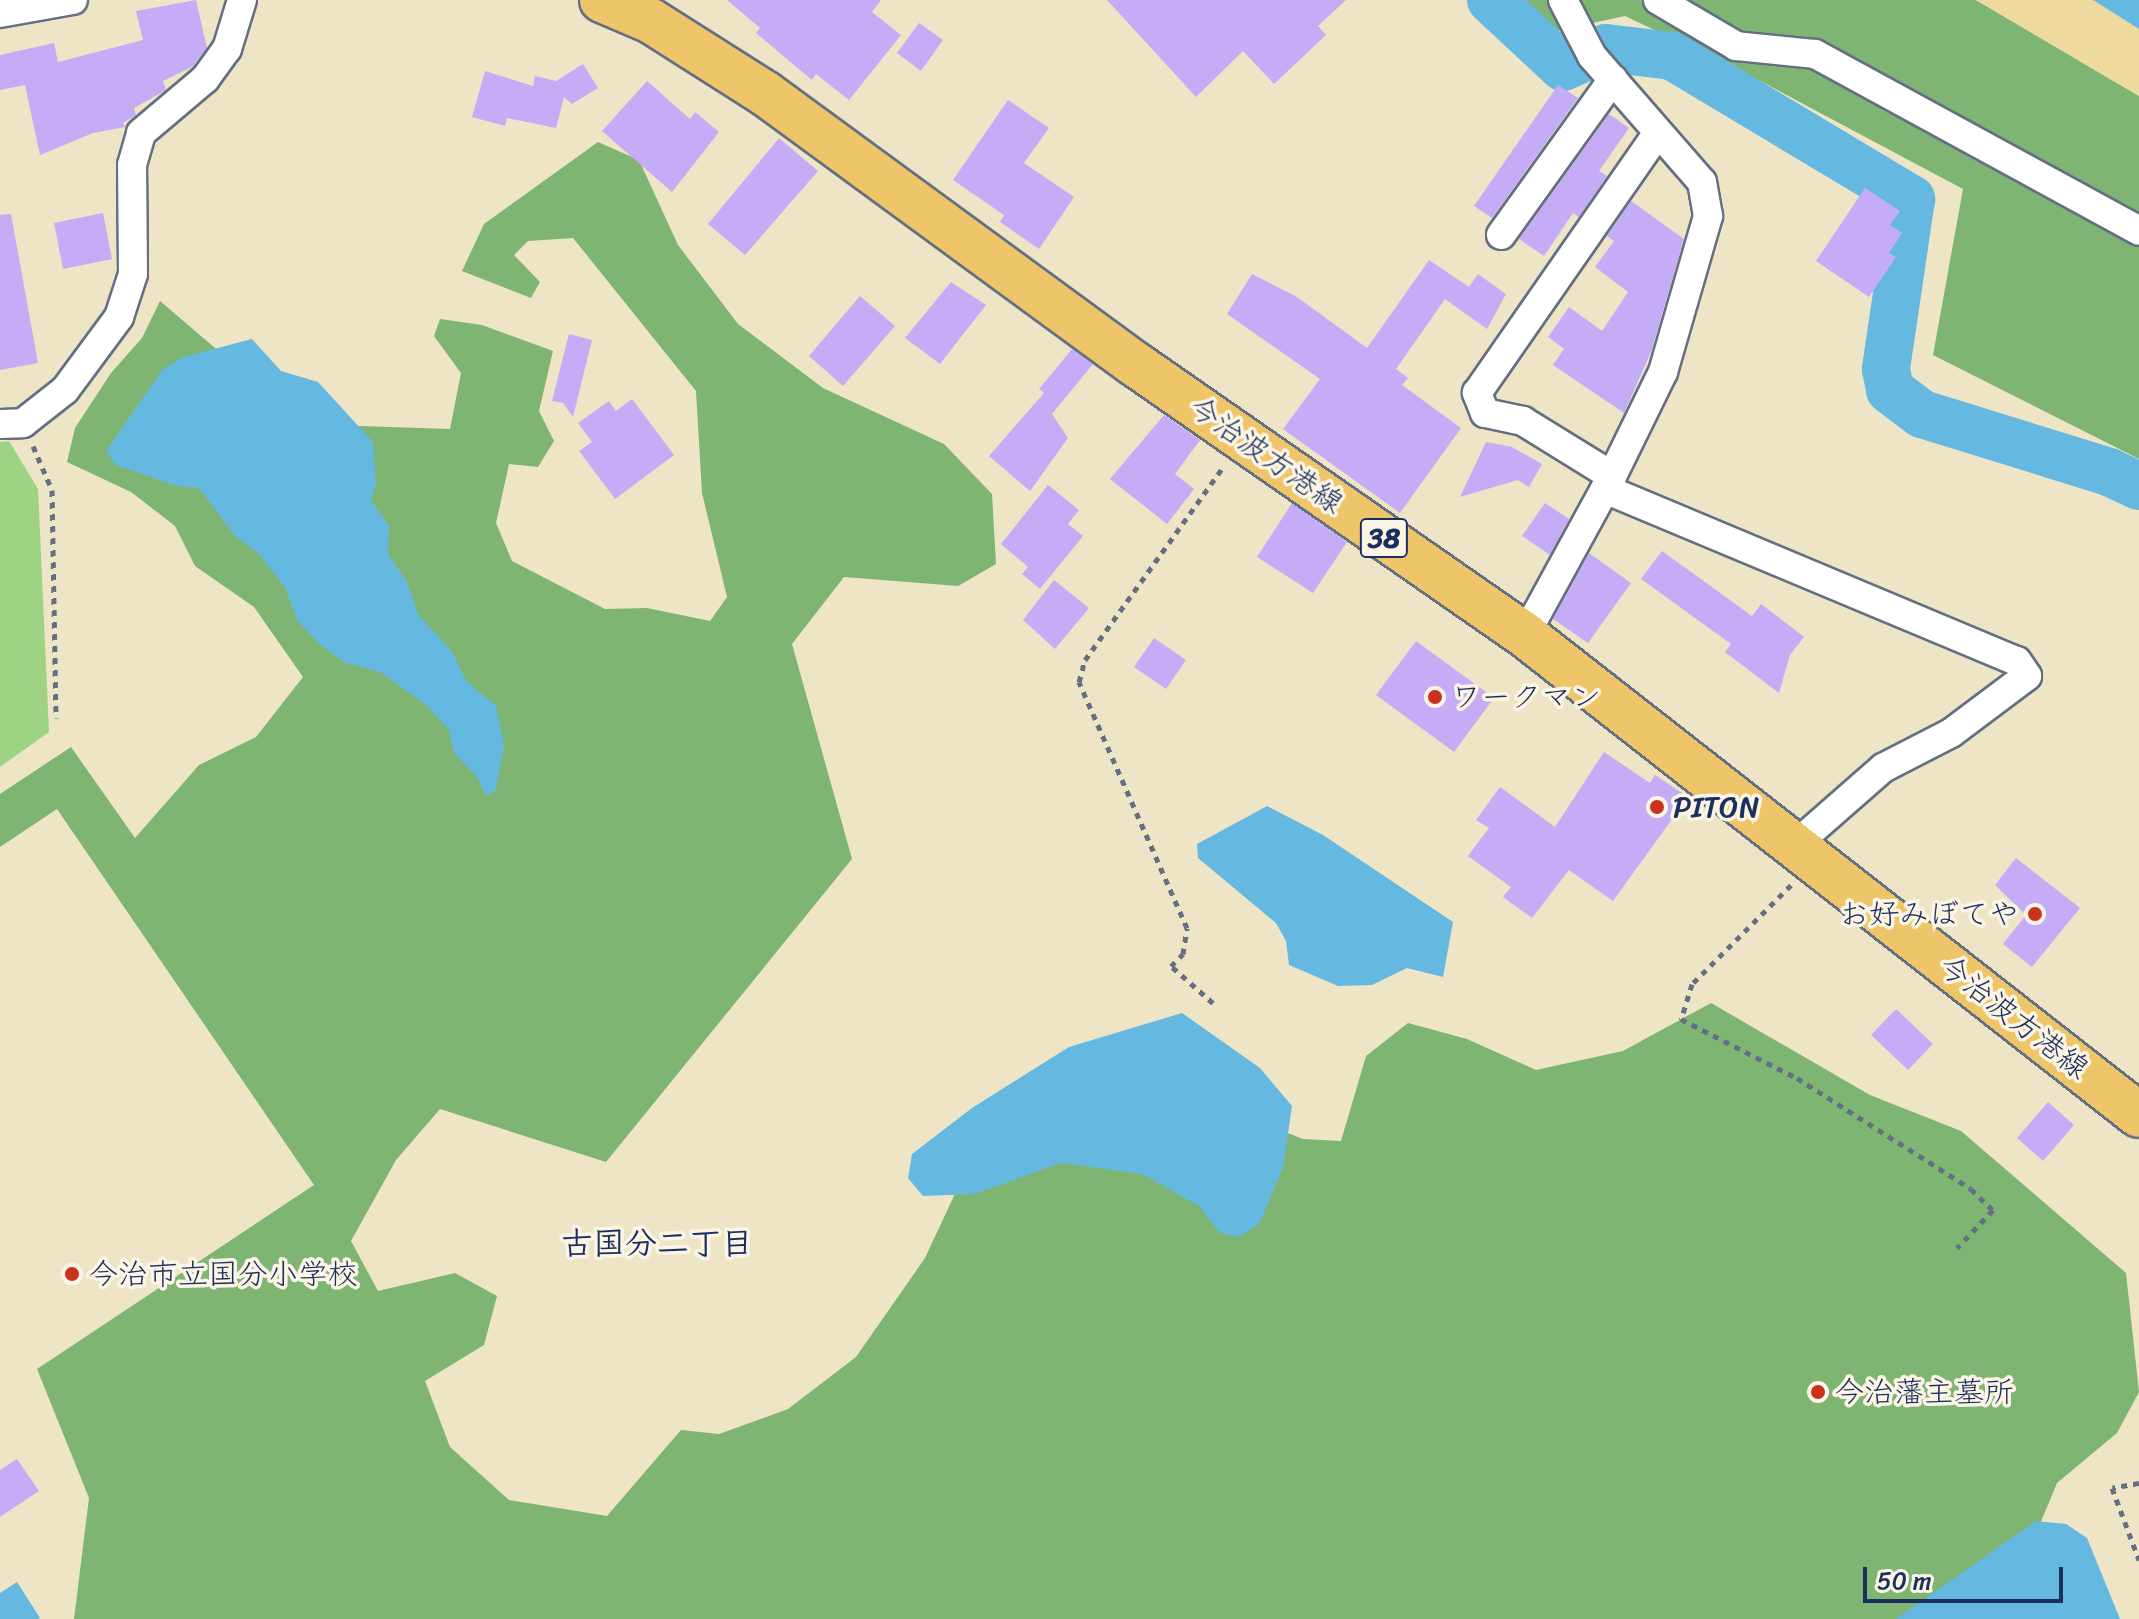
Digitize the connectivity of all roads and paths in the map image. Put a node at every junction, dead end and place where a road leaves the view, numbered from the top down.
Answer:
1 (73, 0) edge
2 (242, 0) edge
3 (602, 0) edge
4 (1563, 0) edge
5 (1658, 0) edge
6 (0, 13) edge
7 (1613, 79) junction
8 (1658, 133) junction
9 (2139, 231) edge
10 (1501, 235) dead end
11 (11, 424) edge
12 (1243, 439) junction
13 (1608, 483) junction
14 (1525, 635) junction
15 (56, 718) dead end
16 (1804, 854) junction
17 (1213, 1003) dead end
18 (2139, 1115) edge
19 (1957, 1248) dead end
20 (2139, 1483) edge
21 (2139, 1560) edge

1 - 6 street
2 - 11 street
3 - 12 main road, 今治波方港線 / 38
4 - 7 street
5 - 9 street
7 - 8 street
7 - 10 street
8 - 13 street
8 - 13 street
11 - 15 path
12 - 14 main road, 今治波方港線 / 38
12 - 17 path
13 - 14 street
13 - 16 street
14 - 16 main road, 今治波方港線 / 38
16 - 18 main road, 今治波方港線 / 38
16 - 19 path
20 - 21 path

